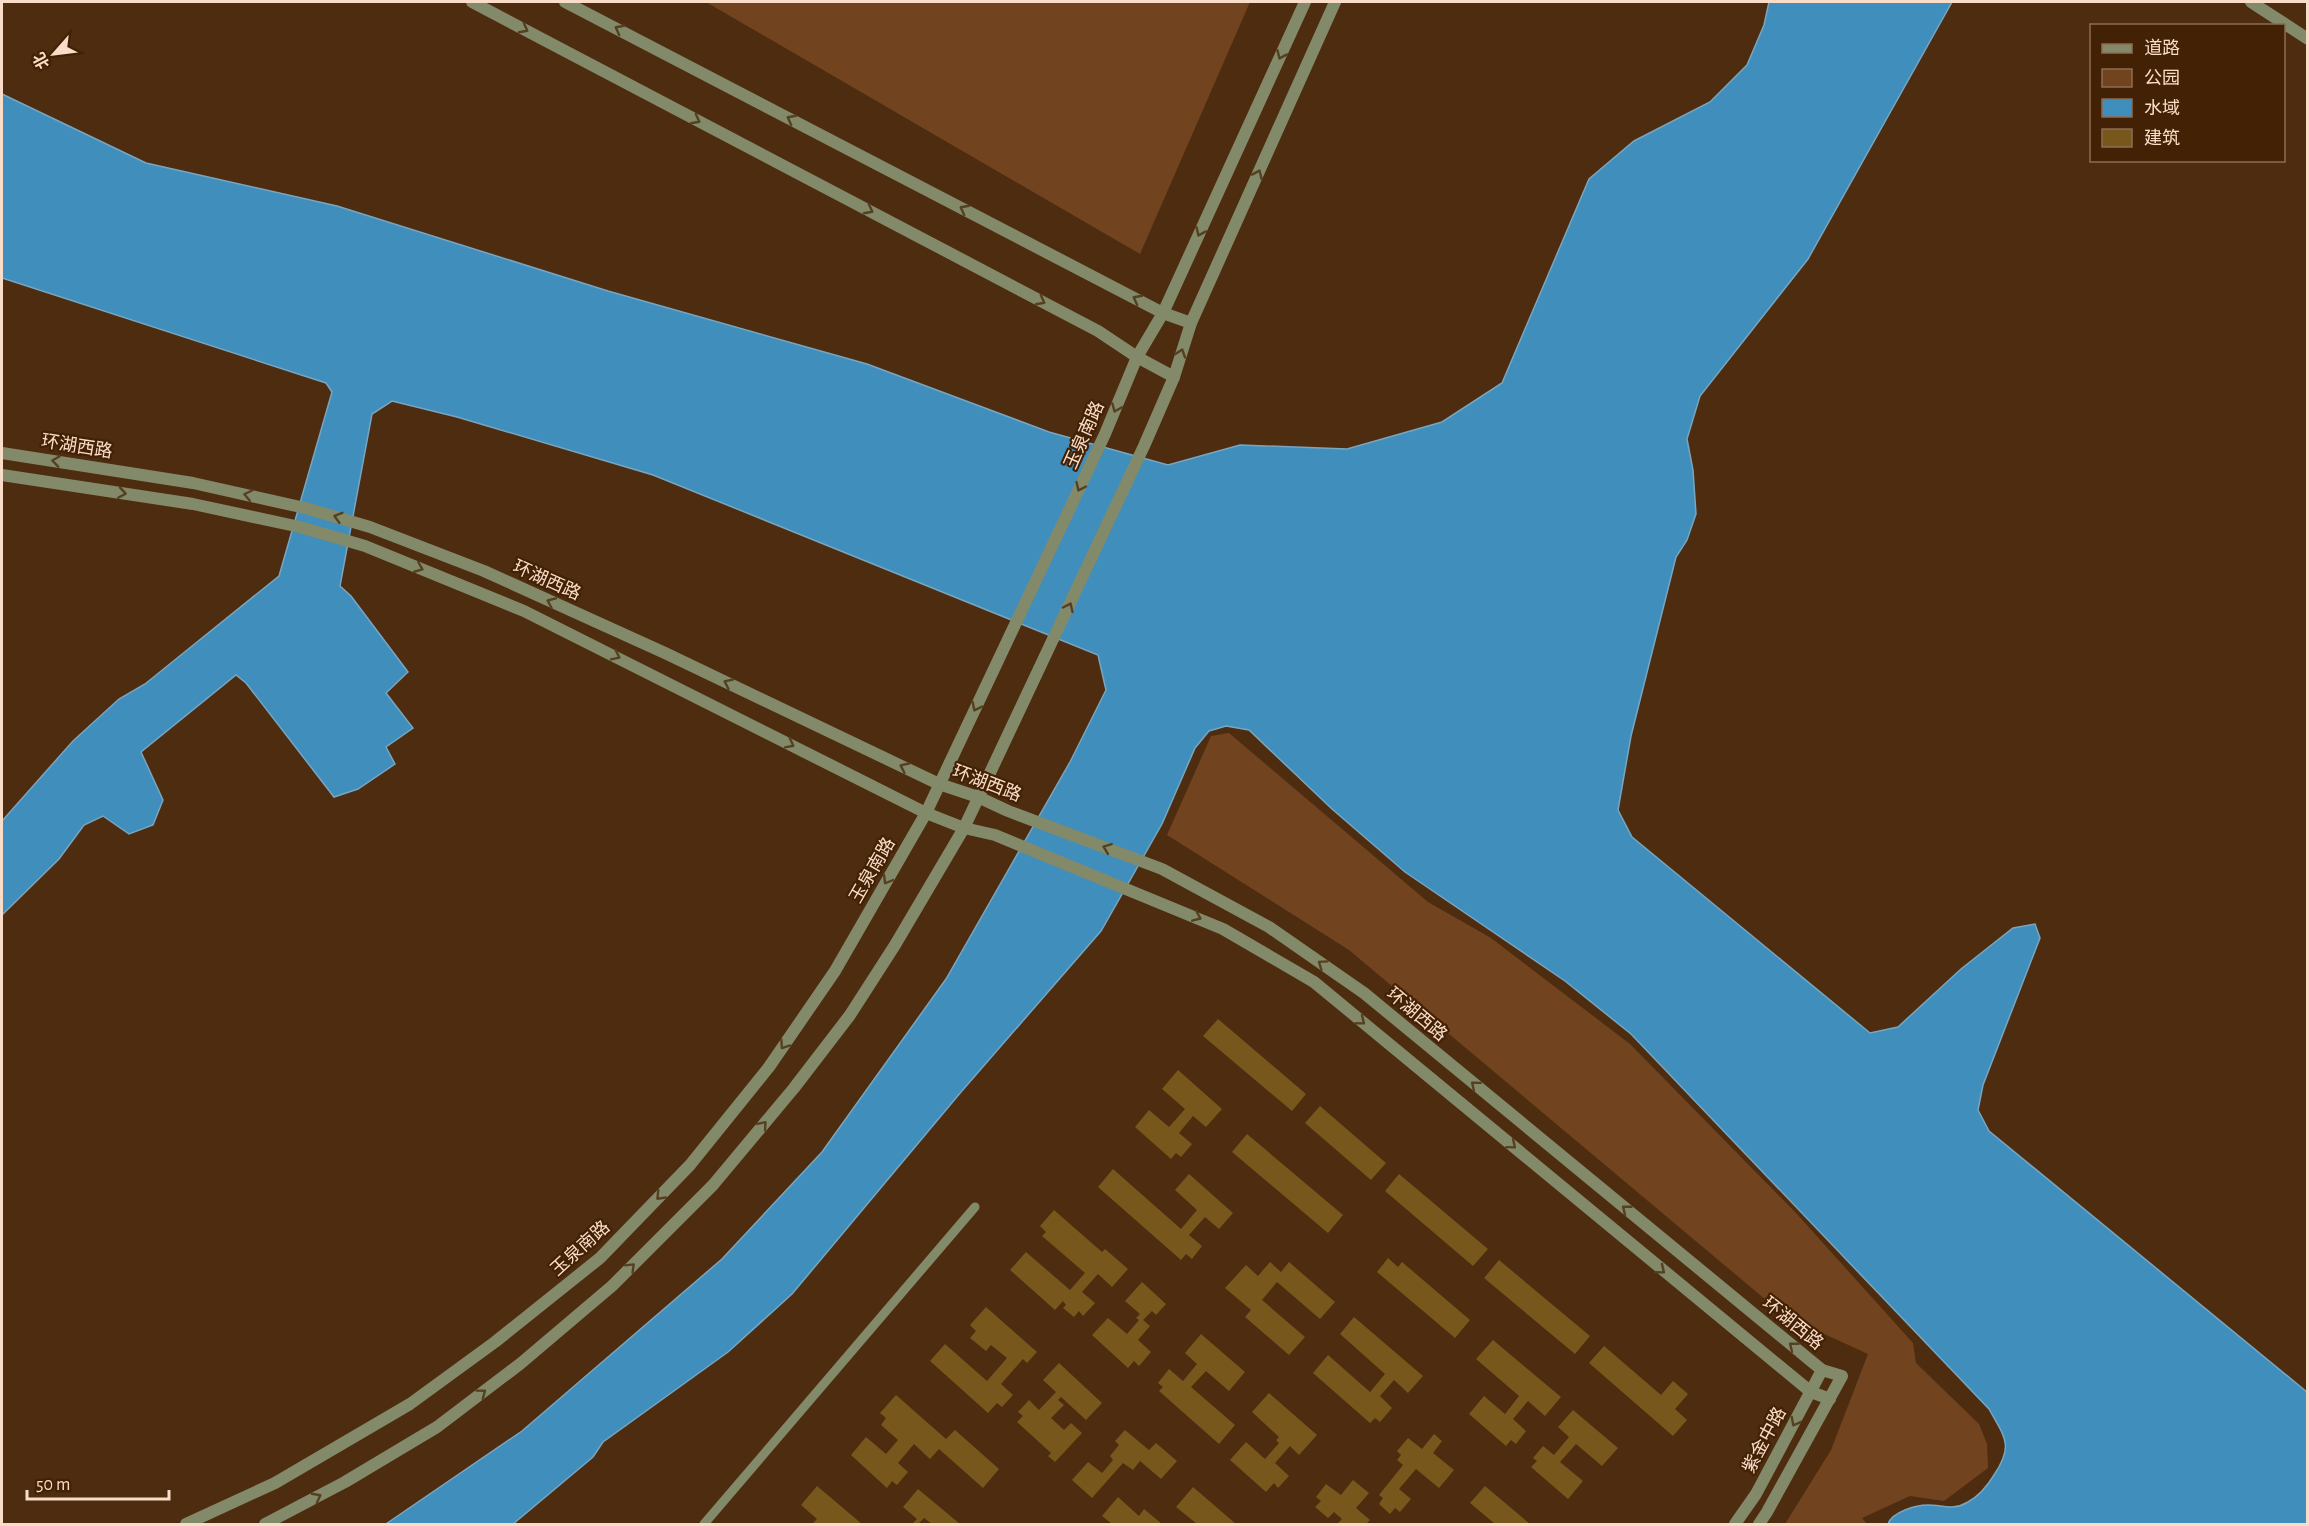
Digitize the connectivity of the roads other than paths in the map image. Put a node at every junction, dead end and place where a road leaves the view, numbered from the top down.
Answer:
1 (472, 2) edge
2 (565, 2) edge
3 (1305, 2) edge
4 (1335, 2) edge
5 (2251, 2) edge
6 (2284, 24) edge
7 (2285, 24) edge
8 (2307, 39) edge
9 (1163, 313) junction
10 (1191, 323) junction
11 (1137, 357) junction
12 (1174, 377) junction
13 (2, 453) edge
14 (2, 475) edge
15 (939, 784) junction
16 (978, 797) junction
17 (926, 813) junction
18 (964, 828) junction
19 (975, 1207) dead end
20 (1822, 1370) junction
21 (1842, 1376) joint
22 (1811, 1392) junction
23 (1830, 1399) junction
24 (186, 1524) edge
25 (266, 1524) edge
26 (704, 1524) edge
27 (1735, 1524) edge
28 (1759, 1524) edge

1 -> 11 street
9 -> 2 street
3 -> 9 street, 玉泉南路
10 -> 4 street
5 - 6 street
7 - 8 street
9 - 10 street
9 - 11 street, 玉泉南路
12 -> 10 street
11 - 12 street
11 -> 15 street, 玉泉南路
16 -> 12 street
15 -> 13 street, 环湖西路
14 -> 17 street, 环湖西路
15 - 16 street, 环湖西路
15 - 17 street, 玉泉南路
16 - 18 street
20 -> 16 street, 环湖西路
17 - 18 street, 环湖西路
17 -> 24 street, 玉泉南路
18 -> 22 street, 环湖西路
25 -> 18 street
19 - 26 lane
20 - 21 street, 环湖西路
20 - 22 street, 紫金中路
21 - 23 street, 紫金中路
22 - 23 street, 环湖西路
22 -> 27 street, 紫金中路
23 - 28 street, 紫金中路

